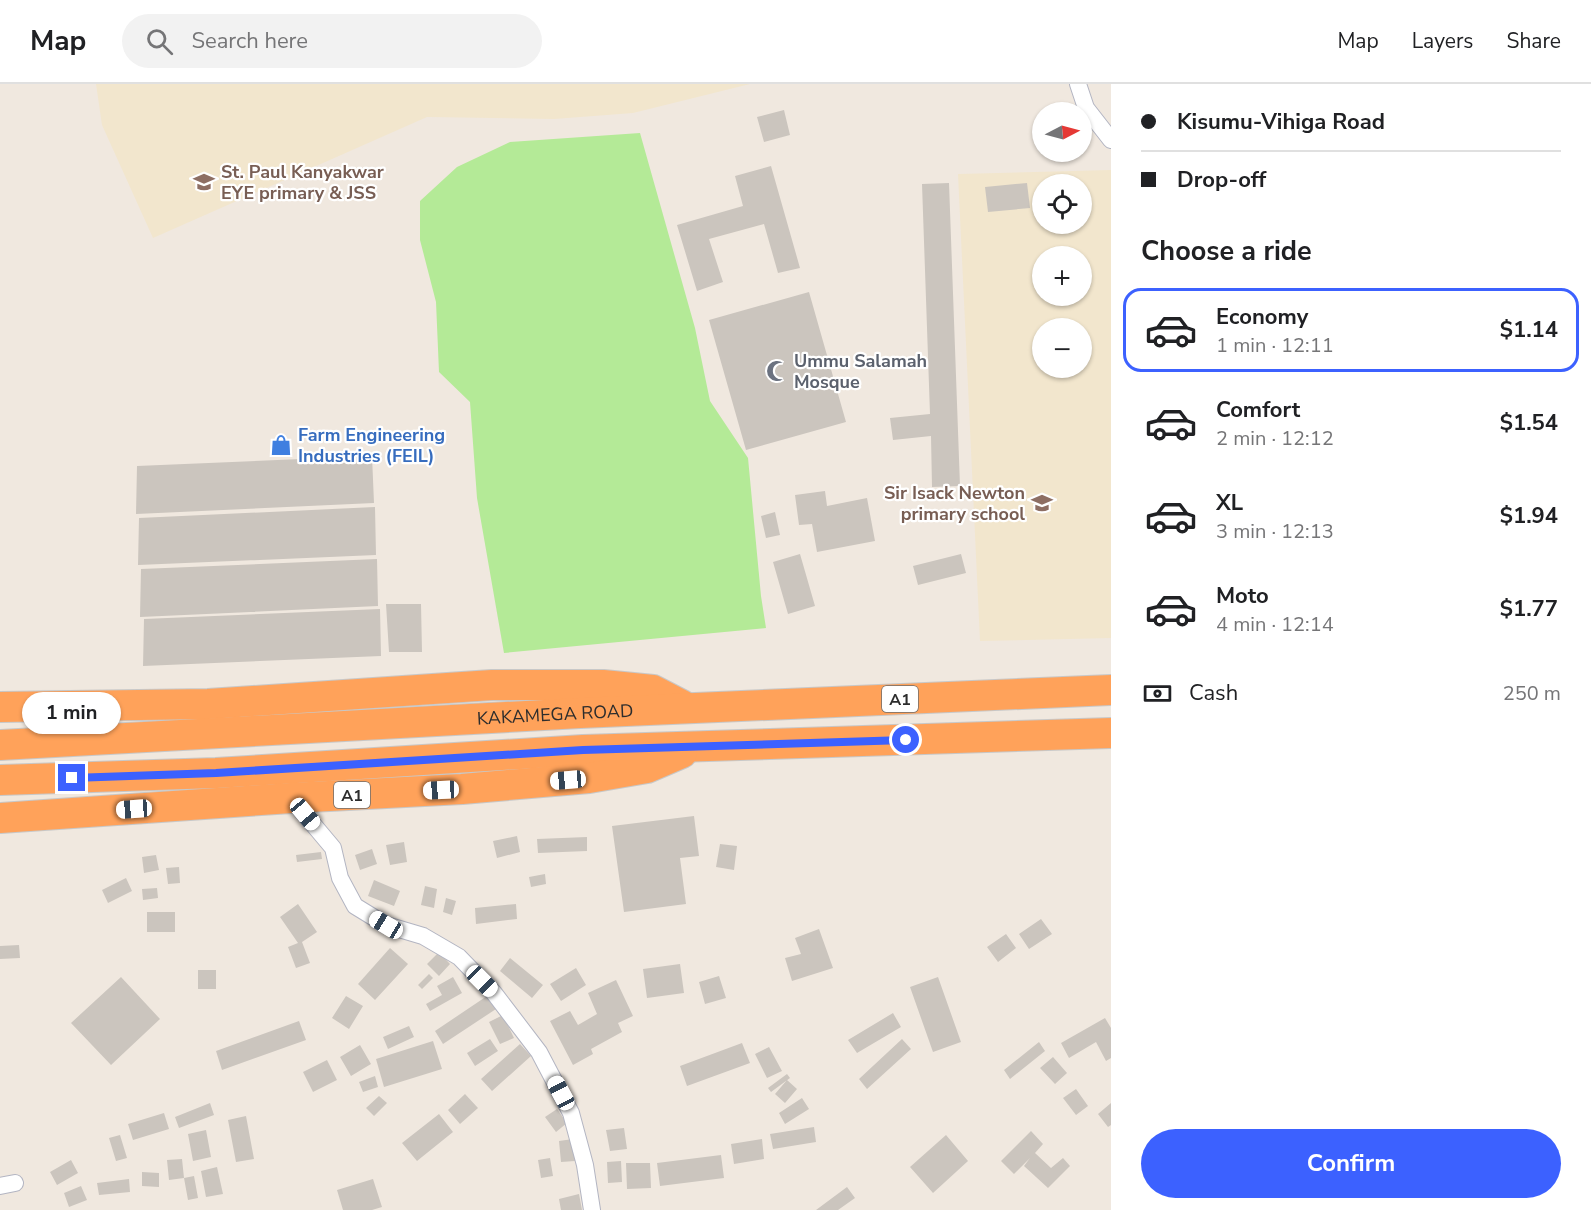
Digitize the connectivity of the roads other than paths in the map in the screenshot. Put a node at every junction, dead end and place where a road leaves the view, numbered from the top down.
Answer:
1 (1078, 84) edge
2 (1111, 140) edge
3 (1111, 690) edge
4 (0, 707) edge
5 (689, 708) junction
6 (1111, 733) edge
7 (0, 745) edge
8 (698, 746) junction
9 (0, 780) edge
10 (291, 798) junction
11 (0, 818) edge
12 (592, 1210) edge

1 - 2 street
3 - 5 highway, KAKAMEGA ROAD / A1
4 - 5 highway, A1
5 - 7 highway, KAKAMEGA ROAD / A1
6 - 8 highway, A1
8 - 9 highway, A1
8 - 10 highway, A1
10 - 11 highway, A1
10 - 12 street

